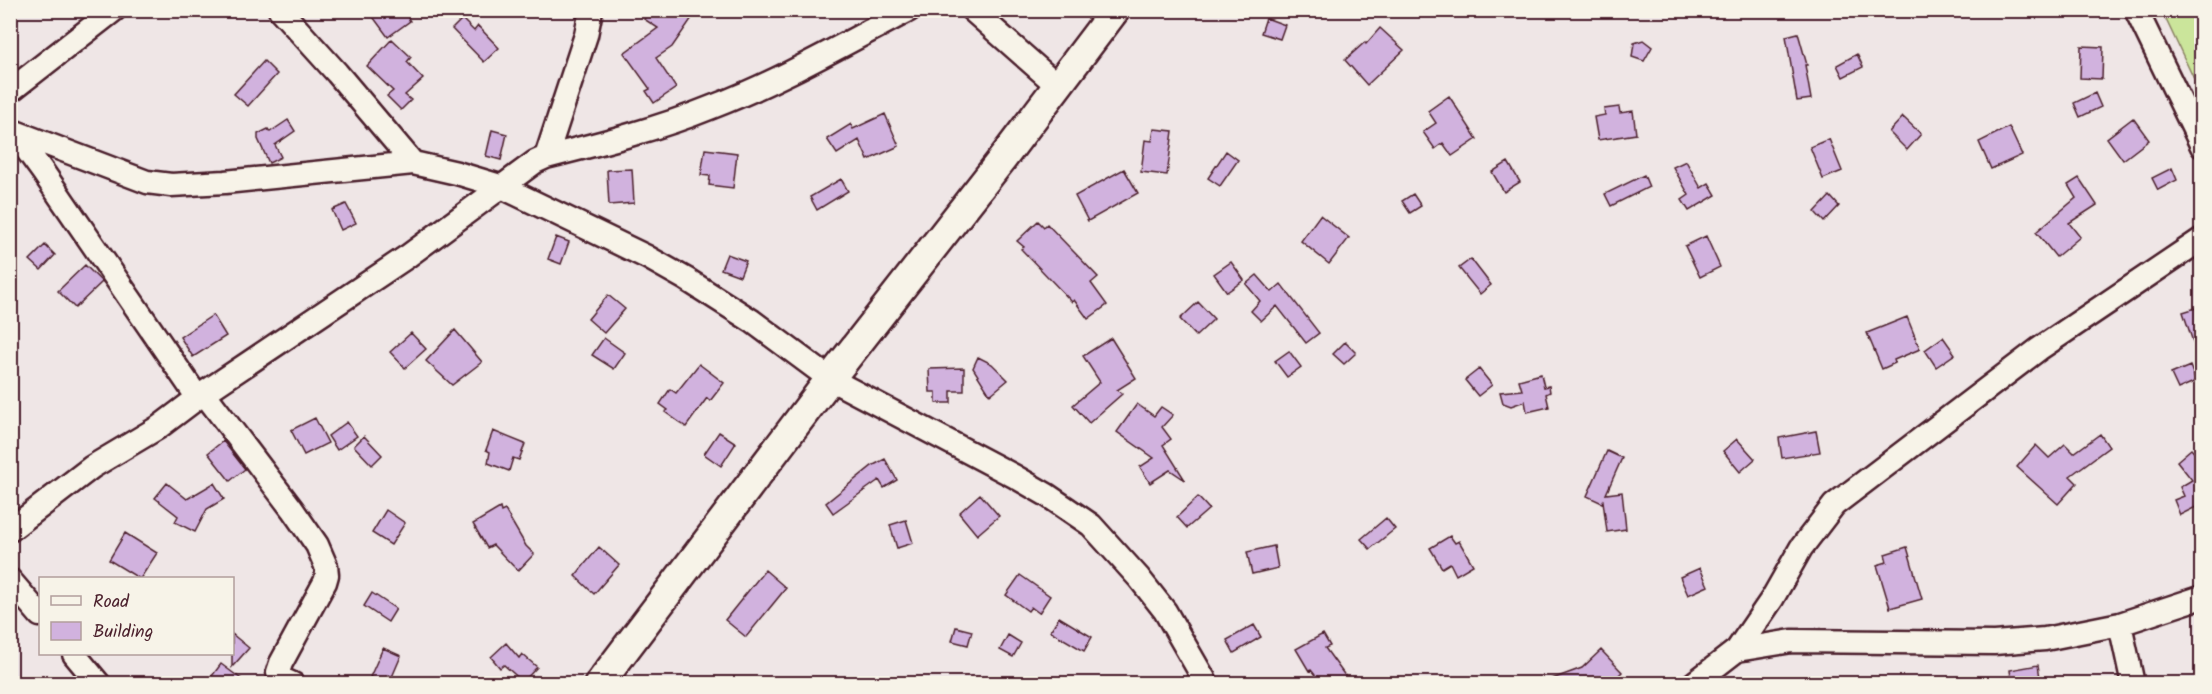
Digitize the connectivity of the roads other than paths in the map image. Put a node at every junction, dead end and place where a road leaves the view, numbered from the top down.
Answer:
1 (114, 10) edge
2 (280, 10) edge
3 (591, 10) edge
4 (909, 10) edge
5 (972, 10) edge
6 (1115, 10) edge
7 (2136, 10) edge
8 (1058, 86) junction
9 (10, 92) edge
10 (12, 130) edge
11 (2202, 146) edge
12 (546, 157) junction
13 (413, 163) junction
14 (500, 186) junction
15 (2202, 239) edge
16 (830, 379) junction
17 (201, 395) junction
18 (10, 530) edge
19 (10, 580) edge
20 (2202, 597) edge
21 (39, 614) edge
22 (2120, 624) junction
23 (1737, 650) junction
24 (75, 655) edge
25 (99, 684) edge
26 (293, 684) edge
27 (599, 684) edge
28 (1207, 684) edge
29 (1693, 684) edge
30 (2133, 684) edge

1 - 9 street
2 - 13 street
3 - 12 street
4 - 12 street
5 - 8 street
6 - 8 main road
7 - 11 street
8 - 16 main road
10 - 13 street
10 - 17 street
12 - 14 street
13 - 14 street
14 - 16 street
14 - 17 street
15 - 23 street
16 - 27 main road
16 - 28 street
17 - 18 street
17 - 26 street
19 - 21 street
20 - 22 street
22 - 23 street
22 - 30 street
23 - 29 street
24 - 25 street

